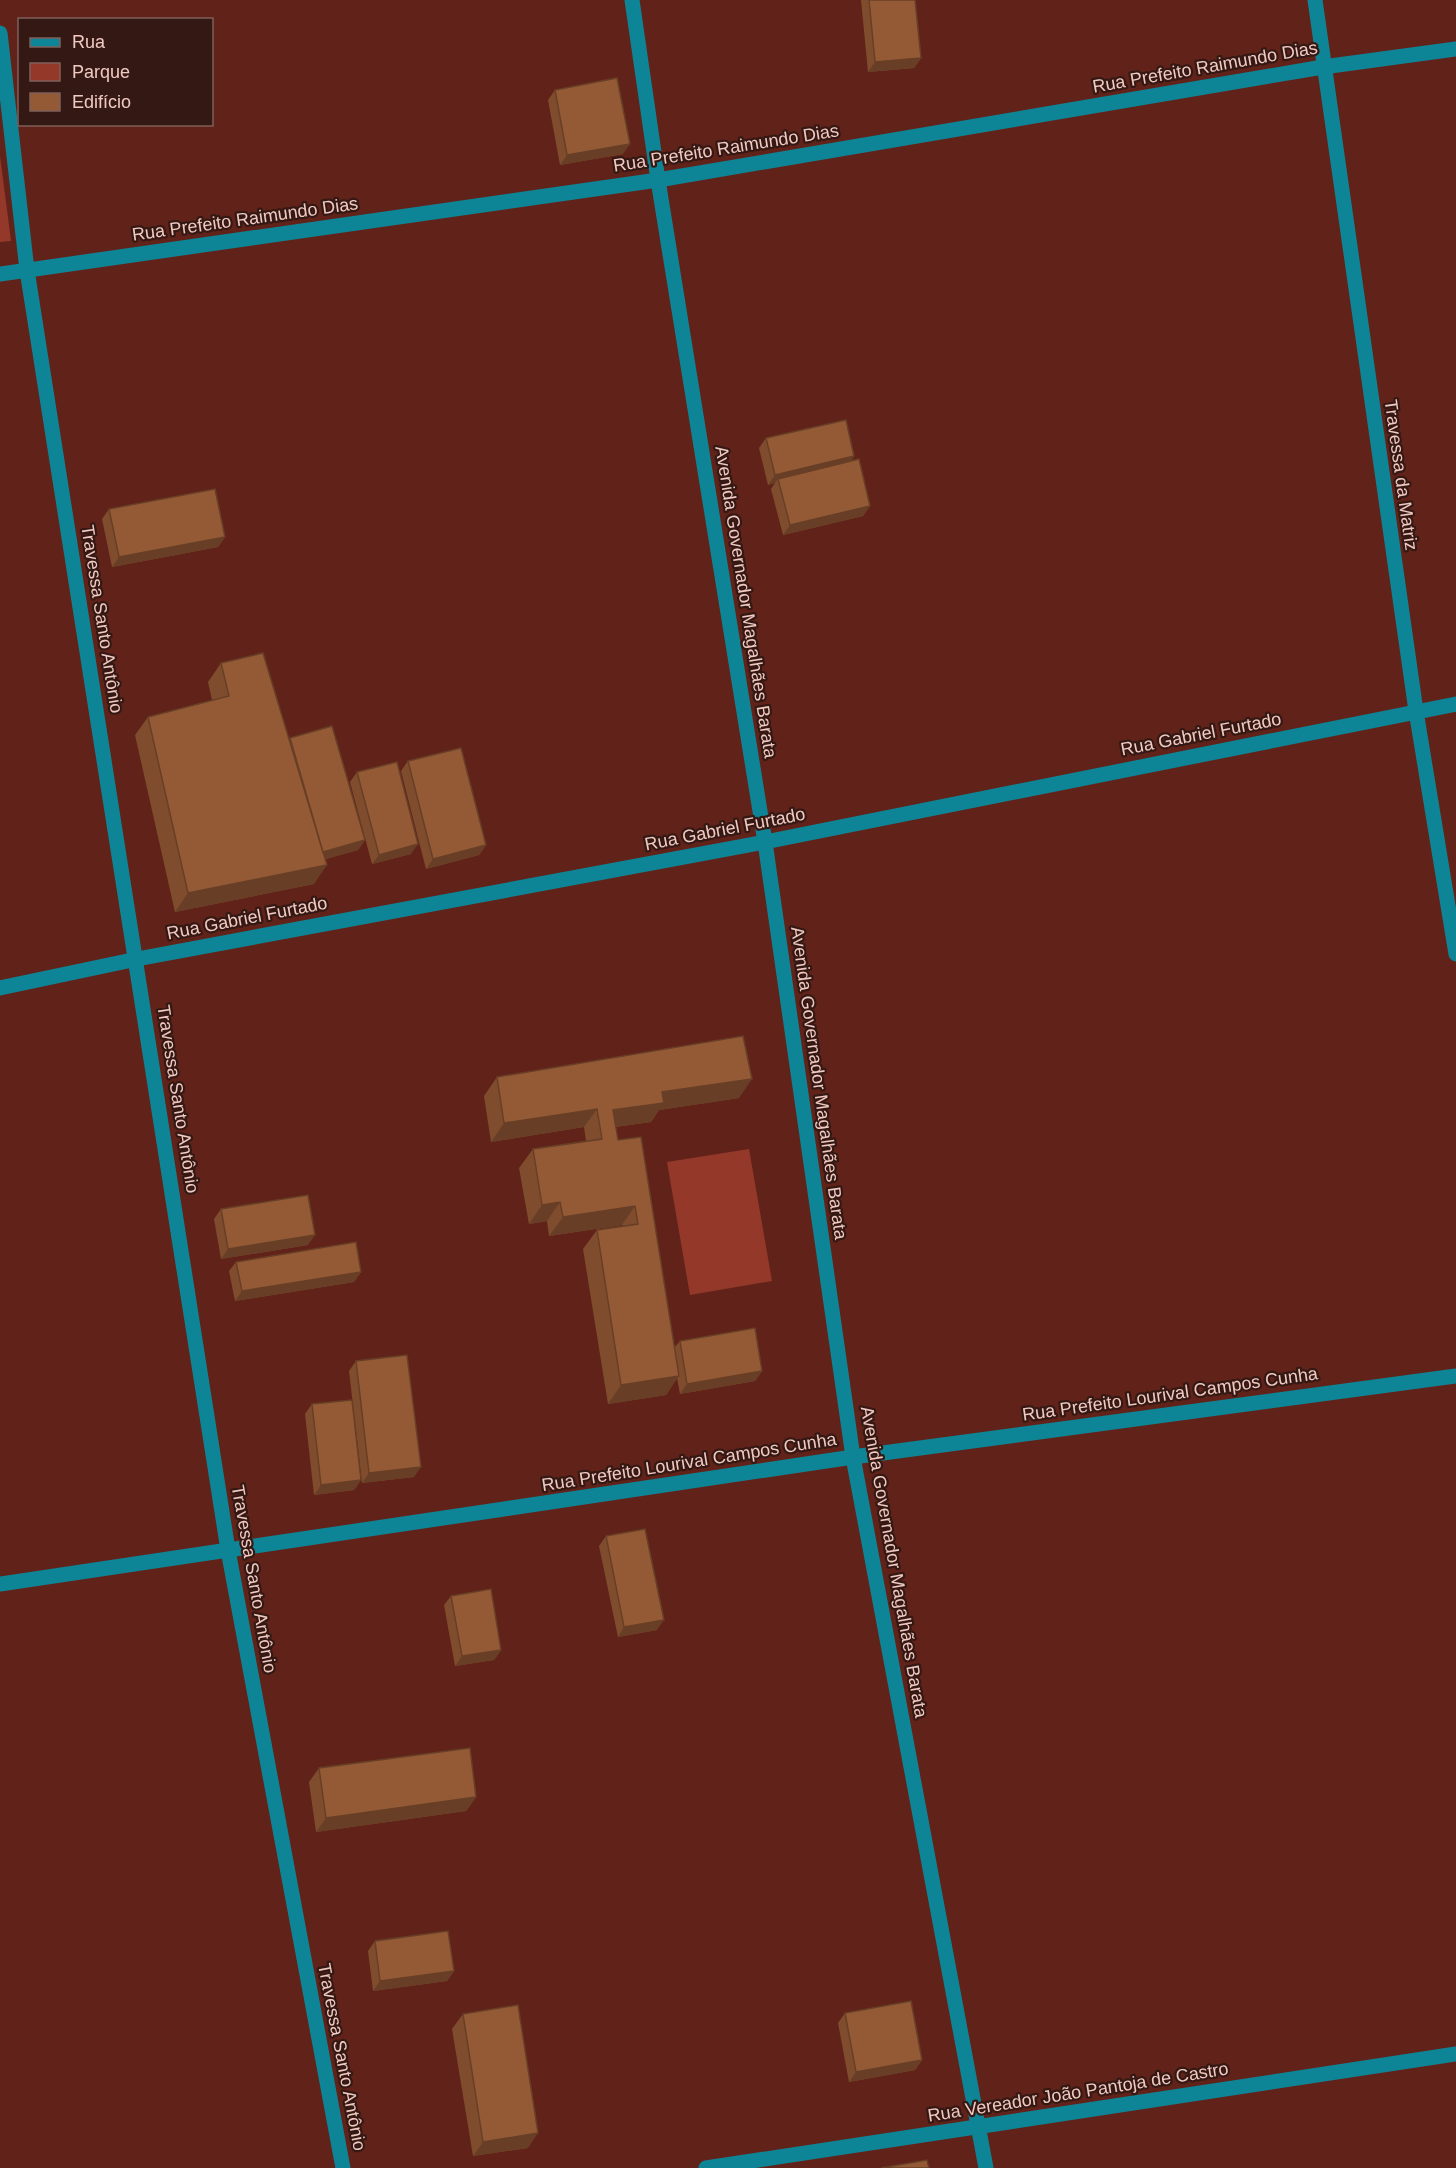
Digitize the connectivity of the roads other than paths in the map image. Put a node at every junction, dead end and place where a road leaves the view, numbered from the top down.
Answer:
1 (632, 0) edge
2 (1315, 0) edge
3 (0, 33) edge
4 (1456, 49) edge
5 (1323, 67) junction
6 (658, 180) junction
7 (27, 270) junction
8 (0, 274) edge
9 (1456, 704) edge
10 (1416, 711) junction
11 (765, 842) junction
12 (1456, 954) edge
13 (137, 959) junction
14 (0, 988) edge
15 (1456, 1376) edge
16 (853, 1457) junction
17 (228, 1550) junction
18 (0, 1584) edge
19 (1456, 2054) edge
20 (980, 2126) junction
21 (343, 2168) edge
22 (706, 2168) edge
23 (986, 2168) edge

1 - 6 street, Avenida Governador Magalhães Barata
2 - 5 street, Travessa da Matriz
3 - 7 street, Travessa Santo Antônio
4 - 5 street, Rua Prefeito Raimundo Dias
5 - 6 street, Rua Prefeito Raimundo Dias
5 - 10 street, Travessa da Matriz
6 - 7 street, Rua Prefeito Raimundo Dias
6 - 11 street, Avenida Governador Magalhães Barata
7 - 8 street, Rua Prefeito Raimundo Dias
7 - 13 street, Travessa Santo Antônio
9 - 10 street, Rua Gabriel Furtado
10 - 11 street, Rua Gabriel Furtado
10 - 12 street, Travessa da Matriz
11 - 13 street, Rua Gabriel Furtado
11 - 16 street, Avenida Governador Magalhães Barata
13 - 14 street, Rua Gabriel Furtado
13 - 17 street, Travessa Santo Antônio
15 - 16 street, Rua Prefeito Lourival Campos Cunha
16 - 17 street, Rua Prefeito Lourival Campos Cunha
16 - 20 street, Avenida Governador Magalhães Barata
17 - 18 street, Rua Prefeito Lourival Campos Cunha
17 - 21 street, Travessa Santo Antônio
19 - 20 street, Rua Vereador João Pantoja de Castro
20 - 22 street, Rua Vereador João Pantoja de Castro
20 - 23 street, Avenida Governador Magalhães Barata

